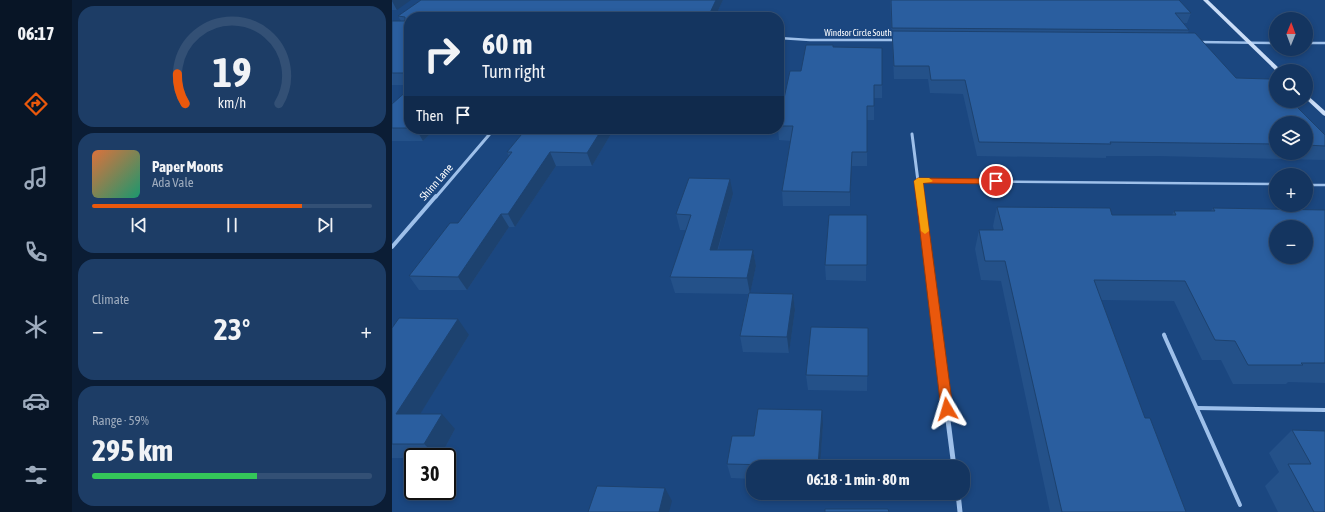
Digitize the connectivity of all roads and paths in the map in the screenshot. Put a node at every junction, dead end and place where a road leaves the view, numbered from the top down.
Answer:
1 (1205, 0) edge
2 (784, 38) edge
3 (906, 40) edge
4 (1193, 42) edge
5 (1249, 43) junction
6 (1269, 43) edge
7 (1313, 43) edge
8 (1325, 43) edge
9 (1272, 64) edge
10 (1313, 103) edge
11 (1325, 114) edge
12 (490, 134) edge
13 (912, 134) dead end
14 (918, 181) junction
15 (1269, 184) edge
16 (1313, 185) edge
17 (1325, 185) edge
18 (392, 247) edge
19 (1164, 334) dead end
20 (1197, 408) junction
21 (1325, 410) edge
22 (953, 460) edge
23 (959, 500) edge
24 (1240, 505) dead end
25 (960, 512) edge

1 - 5 main road
2 - 3 street, Windsor Circle South
4 - 5 street
5 - 6 street
5 - 9 main road
7 - 8 street
10 - 11 main road
12 - 18 street, Shinn Lane
13 - 14 street
14 - 15 lane
14 - 22 street
16 - 17 lane
19 - 20 lane
20 - 21 lane
20 - 24 lane
23 - 25 street

